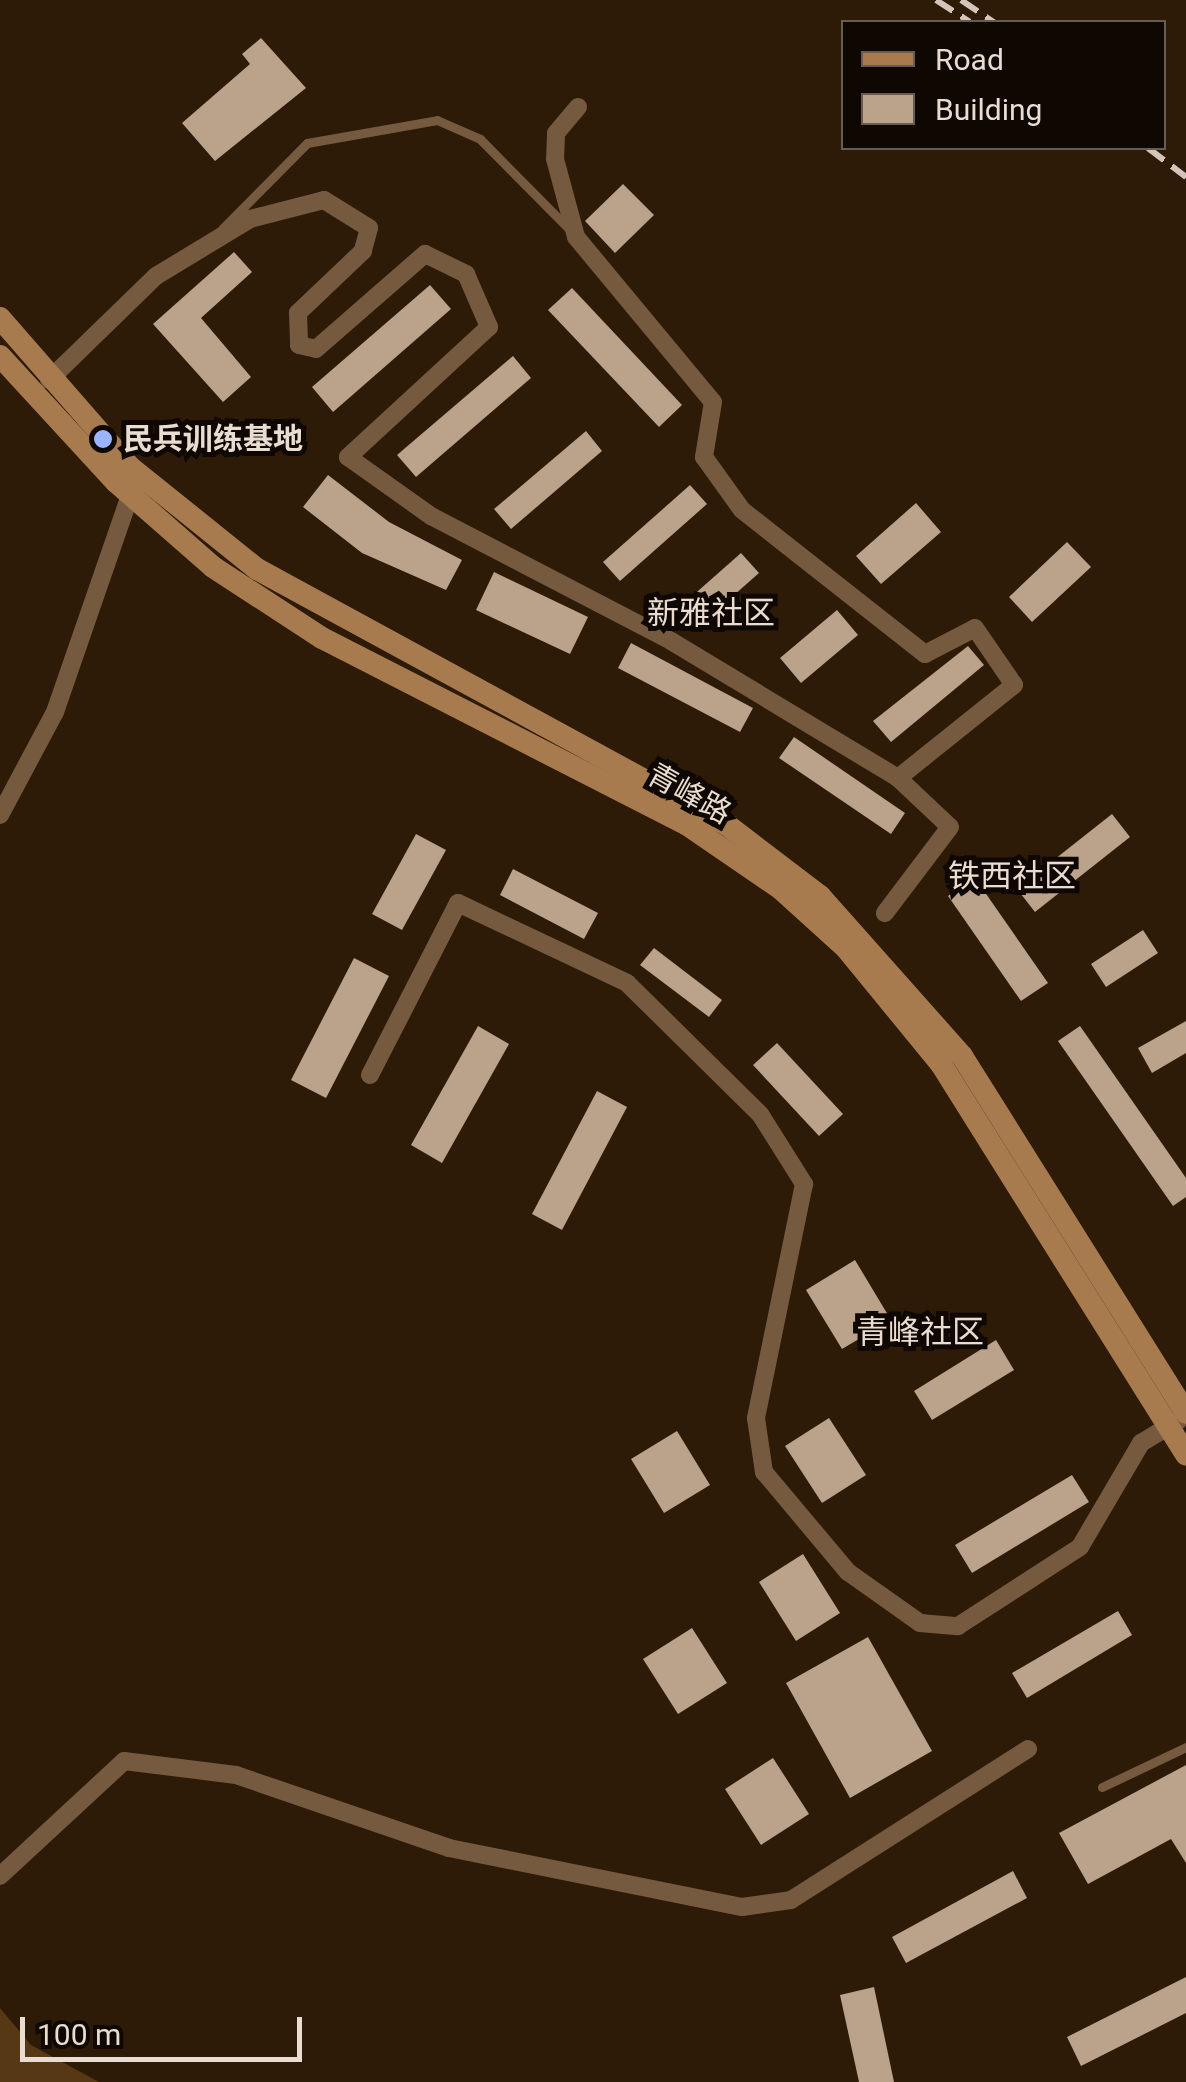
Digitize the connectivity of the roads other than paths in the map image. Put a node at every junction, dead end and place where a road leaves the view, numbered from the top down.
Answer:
1 (578, 107) dead end
2 (576, 236) junction
3 (207, 244) junction
4 (0, 318) edge
5 (0, 356) edge
6 (48, 380) junction
7 (133, 484) junction
8 (898, 778) junction
9 (0, 816) edge
10 (885, 912) dead end
11 (370, 1075) dead end
12 (1180, 1418) edge
13 (1186, 1455) edge
14 (1186, 1747) edge
15 (1028, 1749) dead end
16 (1102, 1787) dead end
17 (0, 1876) edge

1 - 2 street
2 - 3 lane
2 - 8 street
3 - 6 street
3 - 8 street
4 - 6 main road, 青峰路
5 - 7 main road, 青峰路
6 - 7 main road, 青峰路
7 - 9 street
7 - 12 main road, 青峰路
8 - 10 street
11 - 12 street
12 - 13 main road, 青峰路
14 - 16 lane
15 - 17 street

